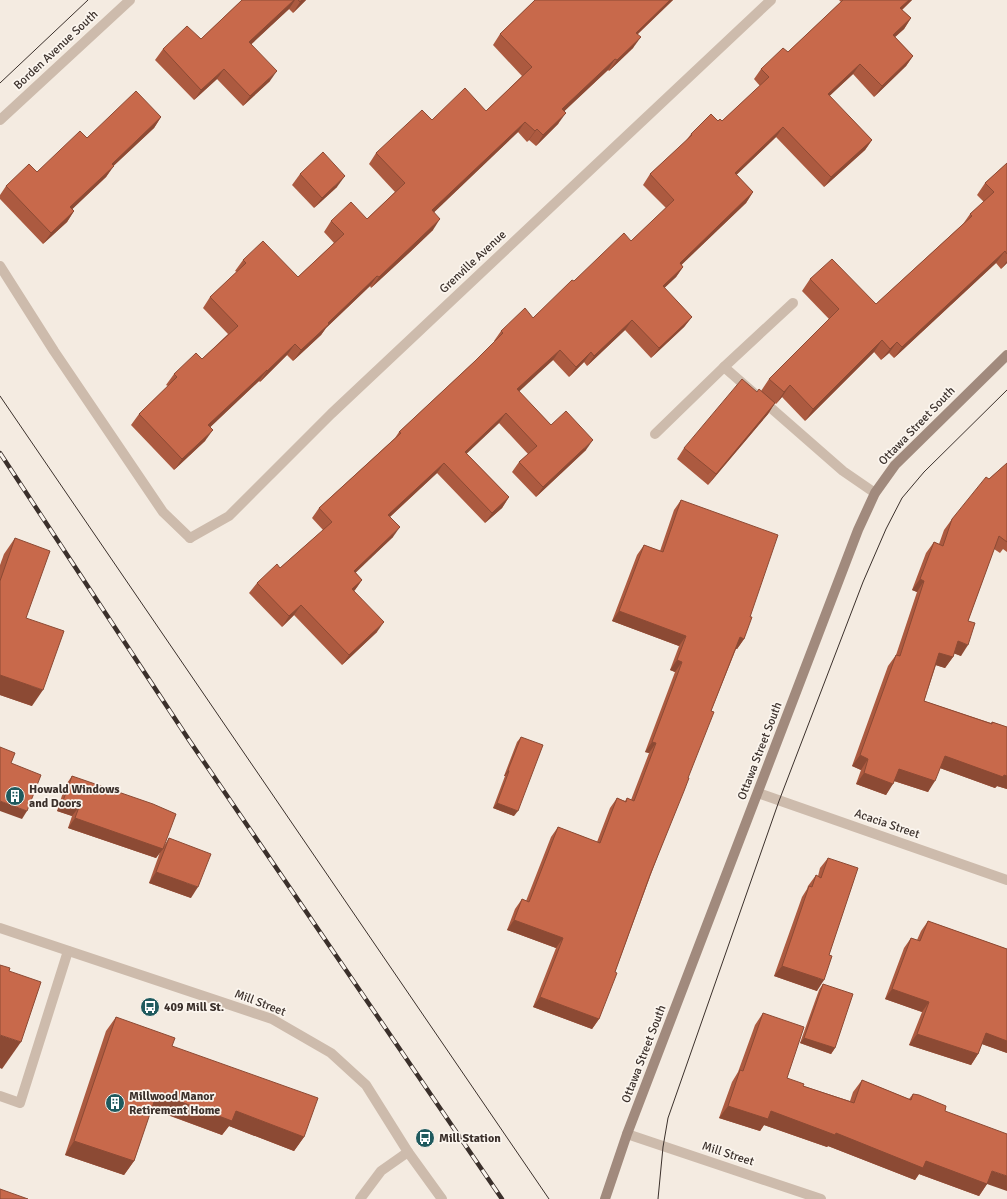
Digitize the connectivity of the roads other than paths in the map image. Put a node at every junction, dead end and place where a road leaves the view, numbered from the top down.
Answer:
1 (130, 0) edge
2 (771, 0) edge
3 (0, 120) edge
4 (0, 266) edge
5 (793, 303) dead end
6 (1007, 355) edge
7 (724, 367) junction
8 (655, 434) dead end
9 (875, 493) junction
10 (758, 793) junction
11 (1007, 880) edge
12 (0, 928) edge
13 (68, 951) junction
14 (0, 1096) edge
15 (627, 1134) junction
16 (408, 1152) junction
17 (360, 1199) edge
18 (442, 1199) edge
19 (605, 1199) edge
20 (821, 1199) edge

1 - 3 street, Borden Avenue South
2 - 4 street, Grenville Avenue
5 - 7 street
6 - 9 main road, Ottawa Street South
7 - 8 street
7 - 9 street
9 - 10 main road, Ottawa Street South
10 - 11 street, Acacia Street
10 - 15 main road, Ottawa Street South
12 - 13 street, Mill Street
13 - 14 street
13 - 16 street, Mill Street
15 - 19 main road, Ottawa Street South
15 - 20 street, Mill Street
16 - 17 street
16 - 18 street, Mill Street

